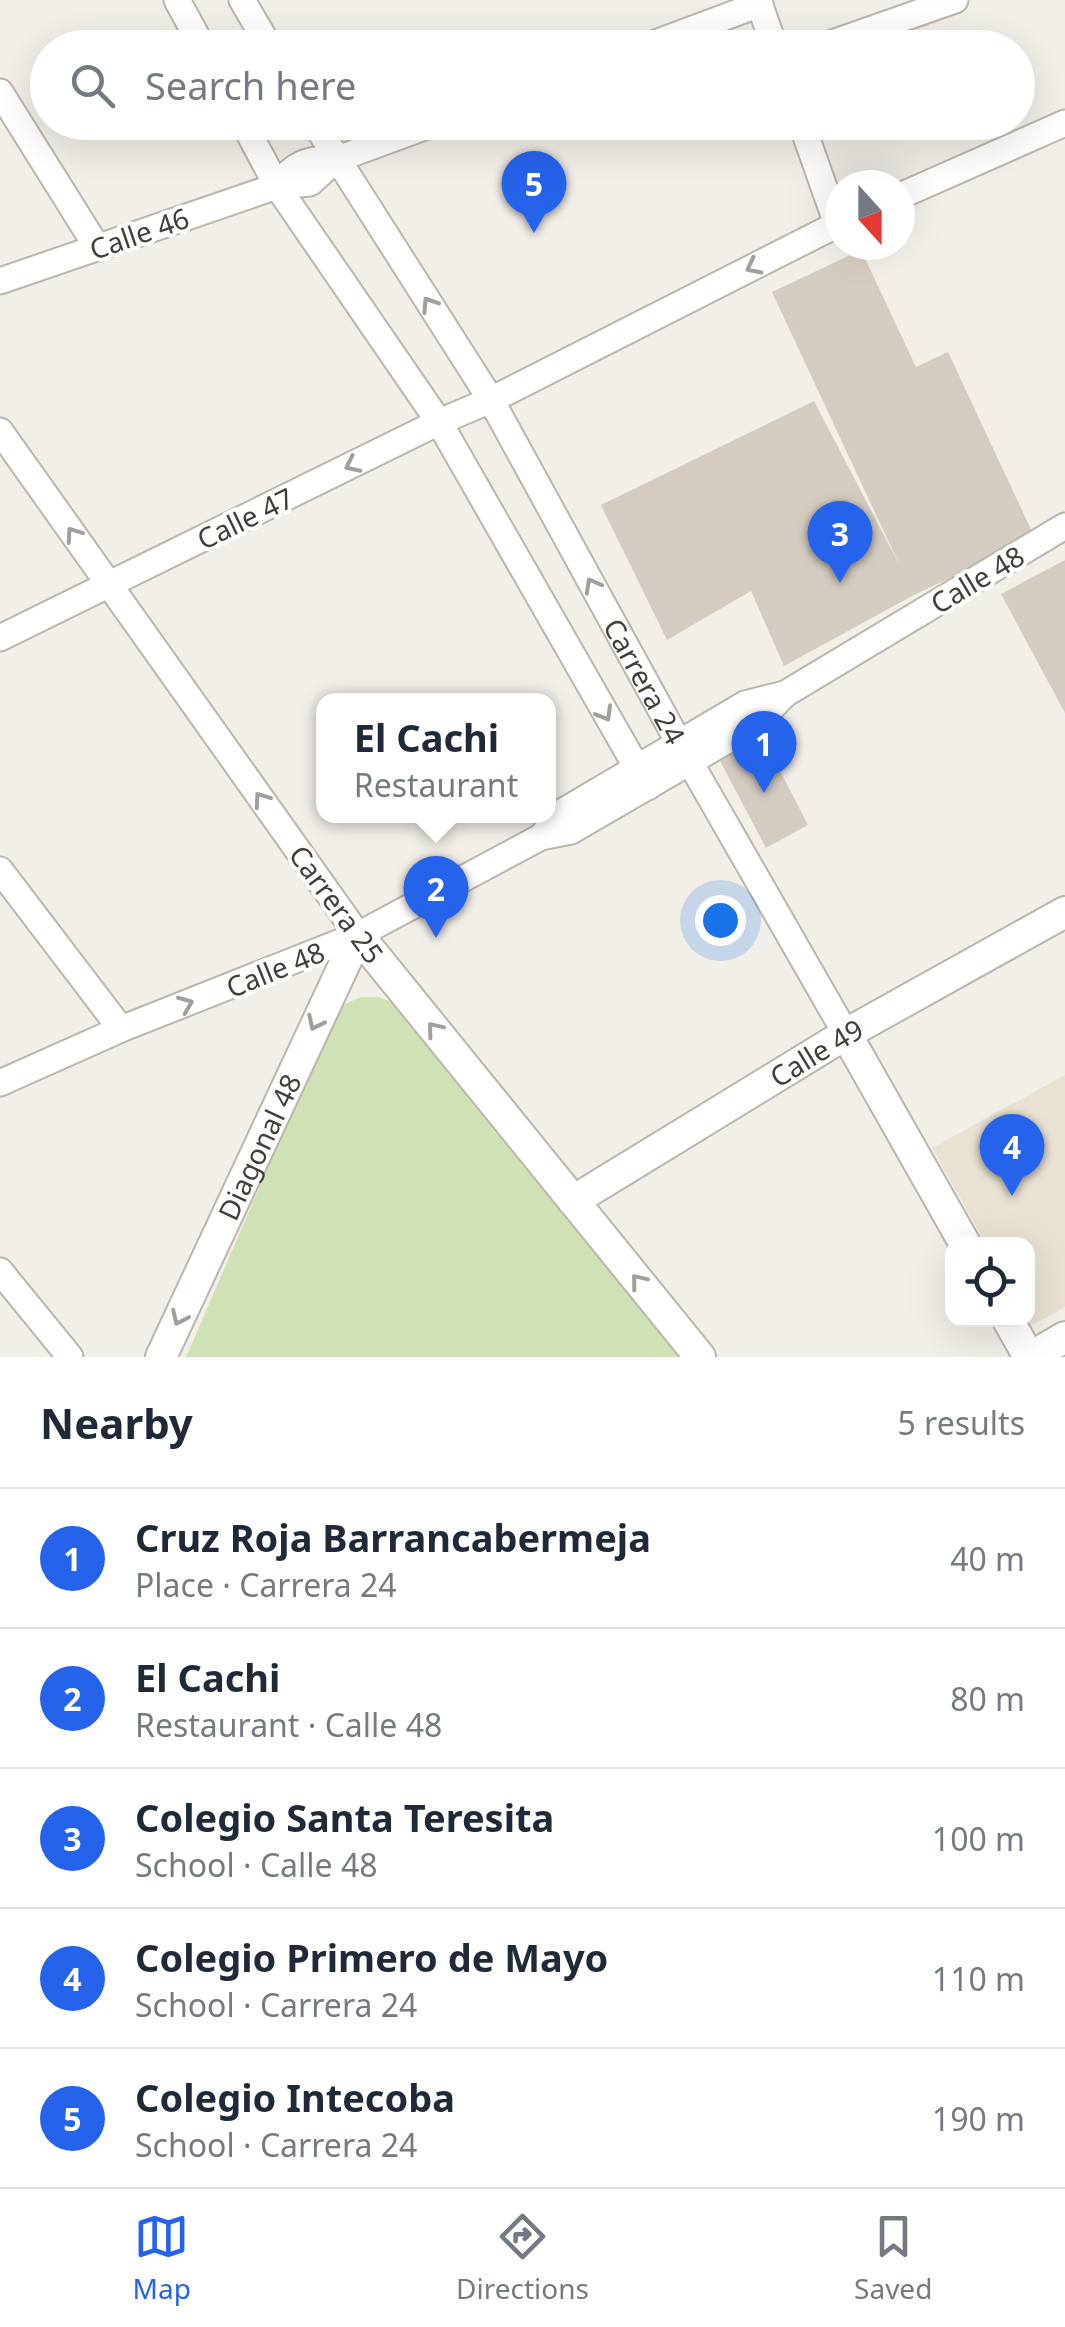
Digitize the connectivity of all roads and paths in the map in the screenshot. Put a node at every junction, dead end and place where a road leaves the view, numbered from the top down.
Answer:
1 (177, 0) edge
2 (242, 0) edge
3 (955, 0) edge
4 (759, 2) edge
5 (193, 30) edge
6 (260, 30) edge
7 (688, 30) edge
8 (769, 30) edge
9 (869, 30) edge
10 (0, 92) edge
11 (1065, 123) edge
12 (1035, 136) edge
13 (253, 140) edge
14 (324, 140) edge
15 (390, 140) edge
16 (808, 140) edge
17 (1027, 140) edge
18 (336, 160) junction
19 (277, 186) junction
20 (825, 188) edge
21 (915, 189) edge
22 (825, 231) edge
23 (97, 248) junction
24 (0, 281) edge
25 (491, 400) junction
26 (439, 422) junction
27 (4, 444) edge
28 (453, 446) junction
29 (1065, 526) edge
30 (109, 586) junction
31 (0, 638) edge
32 (684, 753) junction
33 (642, 778) junction
34 (556, 820) edge
35 (553, 823) edge
36 (0, 870) edge
37 (1065, 912) edge
38 (358, 936) junction
39 (122, 1029) junction
40 (846, 1034) junction
41 (0, 1083) edge
42 (573, 1200) junction
43 (961, 1237) edge
44 (0, 1271) edge
45 (1012, 1327) edge
46 (1065, 1337) edge
47 (70, 1357) edge
48 (161, 1357) edge
49 (700, 1357) edge
50 (1030, 1357) edge

1 - 5 street
2 - 6 street
3 - 9 street
4 - 7 street
4 - 8 street
10 - 23 street
11 - 12 street
13 - 19 street, Carrera 24
14 - 18 street, Carrera 24
15 - 18 street, Calle 46
16 - 20 street
17 - 21 street
18 - 19 street, Calle 46
25 -> 18 street, Carrera 24
19 - 23 street, Calle 46
19 - 26 street, Carrera 24
22 -> 25 street, Calle 47
23 - 24 street, Calle 46
25 - 26 street, Calle 47
25 - 28 street, Calle 47
32 -> 25 street, Carrera 24
26 - 28 street, Carrera 24
26 -> 30 street, Calle 47
30 -> 27 street, Carrera 25
28 -> 33 street, Carrera 24
29 - 32 street, Calle 48
30 - 31 street, Calle 47
38 -> 30 street, Carrera 25
32 - 33 street, Calle 48
32 - 40 street, Carrera 24
33 - 34 street, Calle 48
35 - 38 street, Calle 48
36 - 39 street
37 - 40 street, Calle 49
39 -> 38 street, Calle 48
42 -> 38 street, Carrera 25
38 -> 48 street, Diagonal 48
39 - 41 street, Calle 48
40 - 42 street, Calle 49
40 - 43 street, Carrera 24
49 -> 42 street, Carrera 25
44 - 47 street
45 - 50 street
46 - 50 street

